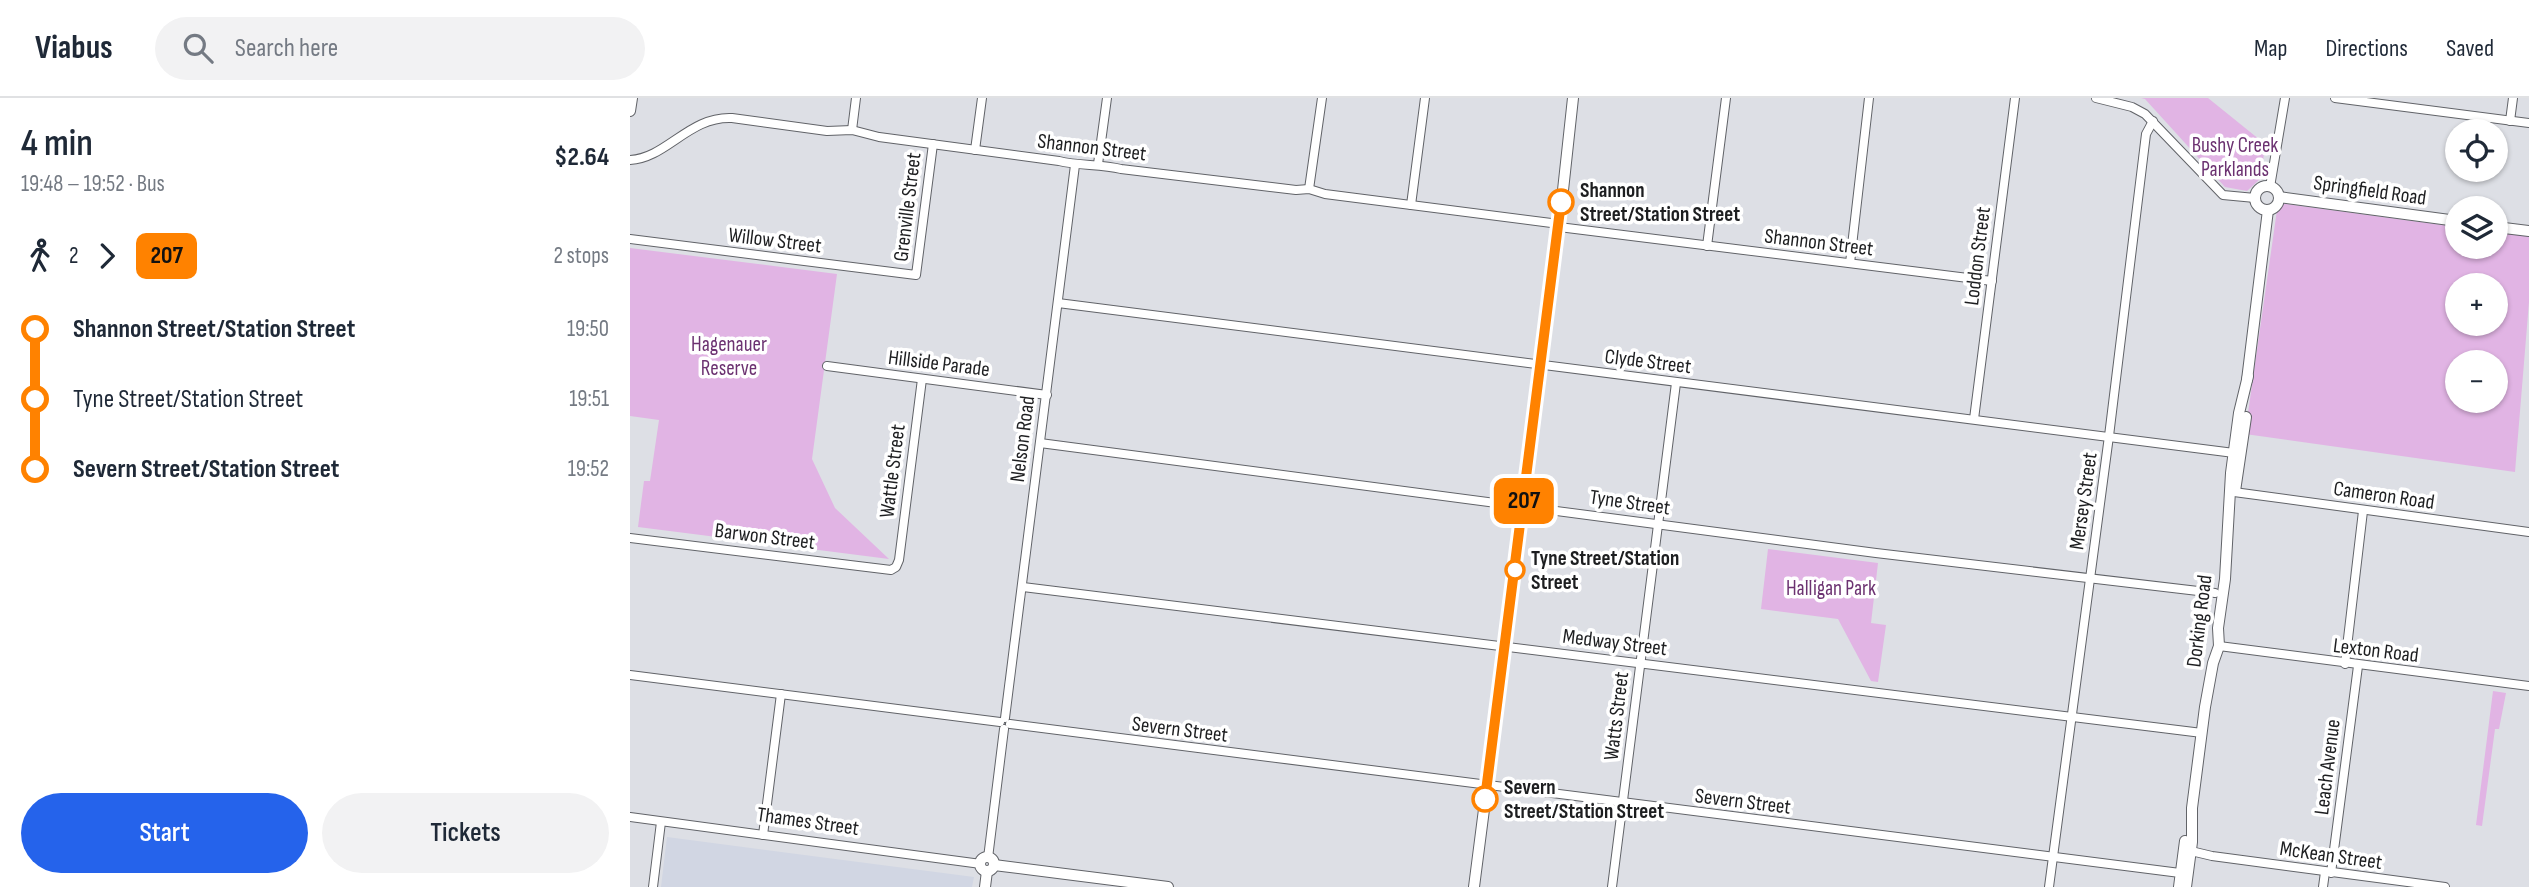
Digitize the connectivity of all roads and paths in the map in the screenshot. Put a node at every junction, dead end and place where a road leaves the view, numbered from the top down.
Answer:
1 (632, 98) edge
2 (856, 98) edge
3 (982, 98) edge
4 (1107, 98) edge
5 (1322, 98) edge
6 (1425, 98) edge
7 (1573, 98) edge
8 (1726, 98) edge
9 (1869, 98) edge
10 (2015, 98) edge
11 (2096, 98) edge
12 (2285, 98) edge
13 (2335, 98) edge
14 (2513, 98) edge
15 (2399, 102) edge
16 (630, 111) edge
17 (2153, 121) junction
18 (2510, 121) junction
19 (2529, 123) edge
20 (852, 130) junction
21 (933, 144) junction
22 (975, 150) junction
23 (630, 160) edge
24 (1098, 164) junction
25 (1075, 165) junction
26 (2270, 187) junction
27 (1309, 189) junction
28 (2278, 197) junction
29 (2255, 198) junction
30 (1411, 205) junction
31 (2268, 210) junction
32 (2445, 219) edge
33 (1559, 225) junction
34 (2508, 228) edge
35 (2529, 231) edge
36 (630, 239) edge
37 (1707, 246) junction
38 (1850, 262) junction
39 (916, 275) joint
40 (1992, 281) junction
41 (1058, 303) junction
42 (1541, 365) junction
43 (827, 366) dead end
44 (922, 379) junction
45 (1676, 383) junction
46 (1047, 394) junction
47 (2242, 415) junction
48 (1974, 419) junction
49 (2109, 436) junction
50 (1040, 443) junction
51 (2234, 453) junction
52 (2232, 492) junction
53 (1524, 505) junction
54 (2363, 511) junction
55 (1658, 523) junction
56 (2529, 533) edge
57 (630, 538) edge
58 (2227, 539) junction
59 (896, 567) joint
60 (2090, 578) junction
61 (1023, 587) junction
62 (2215, 593) junction
63 (1505, 646) junction
64 (2219, 646) junction
65 (1640, 663) junction
66 (2345, 664) junction
67 (2358, 666) junction
68 (630, 675) edge
69 (2529, 686) edge
70 (781, 694) junction
71 (2205, 707) junction
72 (2072, 718) junction
73 (1005, 723) junction
74 (2202, 733) junction
75 (1487, 786) junction
76 (1622, 804) junction
77 (2192, 808) junction
78 (630, 817) edge
79 (661, 822) junction
80 (763, 835) junction
81 (2190, 854) junction
82 (2053, 857) junction
83 (988, 864) junction
84 (2180, 873) junction
85 (2328, 873) junction
86 (653, 887) edge
87 (985, 887) edge
88 (1168, 887) edge
89 (1474, 887) edge
90 (1612, 887) edge
91 (2049, 887) edge
92 (2179, 887) edge
93 (2186, 887) edge
94 (2323, 887) edge
95 (2445, 887) edge

1 - 16 main road
2 - 20 street
3 - 22 street
4 - 24 street
5 - 27 street
6 - 30 street
7 - 33 main road
8 - 37 street
9 - 38 street
10 - 40 street, Loddon Street
11 - 17 street
12 - 26 street
13 - 15 street
14 - 18 street
15 - 18 street
17 - 29 street
17 - 49 street, Mersey Street
18 - 19 street
20 - 21 street, Shannon Street
20 - 23 street, Shannon Street
21 - 22 street, Shannon Street
21 - 39 street, Grenville Street
22 - 25 street, Shannon Street
24 - 25 street, Shannon Street
24 - 27 street, Shannon Street
25 - 41 street, Nelson Road
26 - 28 main road
26 - 29 main road
27 - 30 street, Shannon Street
28 - 31 main road
28 - 32 main road, Springfield Road
29 - 31 main road
30 - 33 street, Shannon Street
31 - 47 main road, Dorking Road
33 - 37 street, Shannon Street
33 - 42 main road
34 - 35 main road
36 - 39 street, Willow Street
37 - 38 street, Shannon Street
38 - 40 street, Shannon Street
40 - 48 street, Loddon Street
41 - 42 street, Clyde Street
41 - 46 street, Nelson Road
42 - 45 street, Clyde Street
42 - 53 main road
43 - 44 street, Hillside Parade
44 - 46 street, Hillside Parade
44 - 59 street, Wattle Street
45 - 48 street, Clyde Street
45 - 55 street, Watts Street
46 - 50 street, Nelson Road
47 - 51 main road, Dorking Road
47 - 52 main road, Dorking Road
48 - 49 street, Clyde Street
49 - 51 street, Clyde Street
49 - 60 street, Mersey Street
50 - 53 street, Tyne Street
50 - 61 street, Nelson Road
51 - 52 main road, Dorking Road
52 - 54 street, Cameron Road
52 - 58 main road, Dorking Road
53 - 55 street, Tyne Street
53 - 63 main road
54 - 56 street, Cameron Road
54 - 66 street
55 - 60 street, Tyne Street
55 - 65 street, Watts Street
57 - 59 street, Barwon Street
58 - 62 main road, Dorking Road
58 - 64 main road, Dorking Road
60 - 62 street, Tyne Street
60 - 72 street, Mersey Street
61 - 63 street, Medway Street
61 - 73 street, Nelson Road
62 - 71 main road, Dorking Road
63 - 65 street, Medway Street
63 - 75 main road
64 - 66 street, Lexton Road
64 - 71 main road, Dorking Road
65 - 72 street, Medway Street
65 - 76 street, Watts Street
66 - 67 street, Lexton Road
67 - 69 street, Lexton Road
67 - 85 street, Leach Avenue
68 - 70 street, Severn Street
70 - 73 street, Severn Street
70 - 80 street
71 - 74 main road, Dorking Road
72 - 74 street, Medway Street
72 - 82 street, Mersey Street
73 - 75 street, Severn Street
73 - 83 street, Nelson Road
74 - 77 main road, Dorking Road
75 - 76 street, Severn Street
75 - 89 main road
76 - 82 street, Severn Street
76 - 90 street, Watts Street
77 - 81 main road, Dorking Road
77 - 84 main road, Dorking Road
78 - 79 street, Thames Street
79 - 80 street, Thames Street
79 - 86 street
80 - 83 street, Thames Street
81 - 85 street, McKean Street
81 - 93 main road, Dorking Road
82 - 84 street, Severn Street
82 - 91 street, Mersey Street
83 - 87 main road, Nelson Road
83 - 88 main road, Thames Street
84 - 92 main road, Dorking Road
85 - 94 street, Leach Avenue
85 - 95 street, McKean Street

